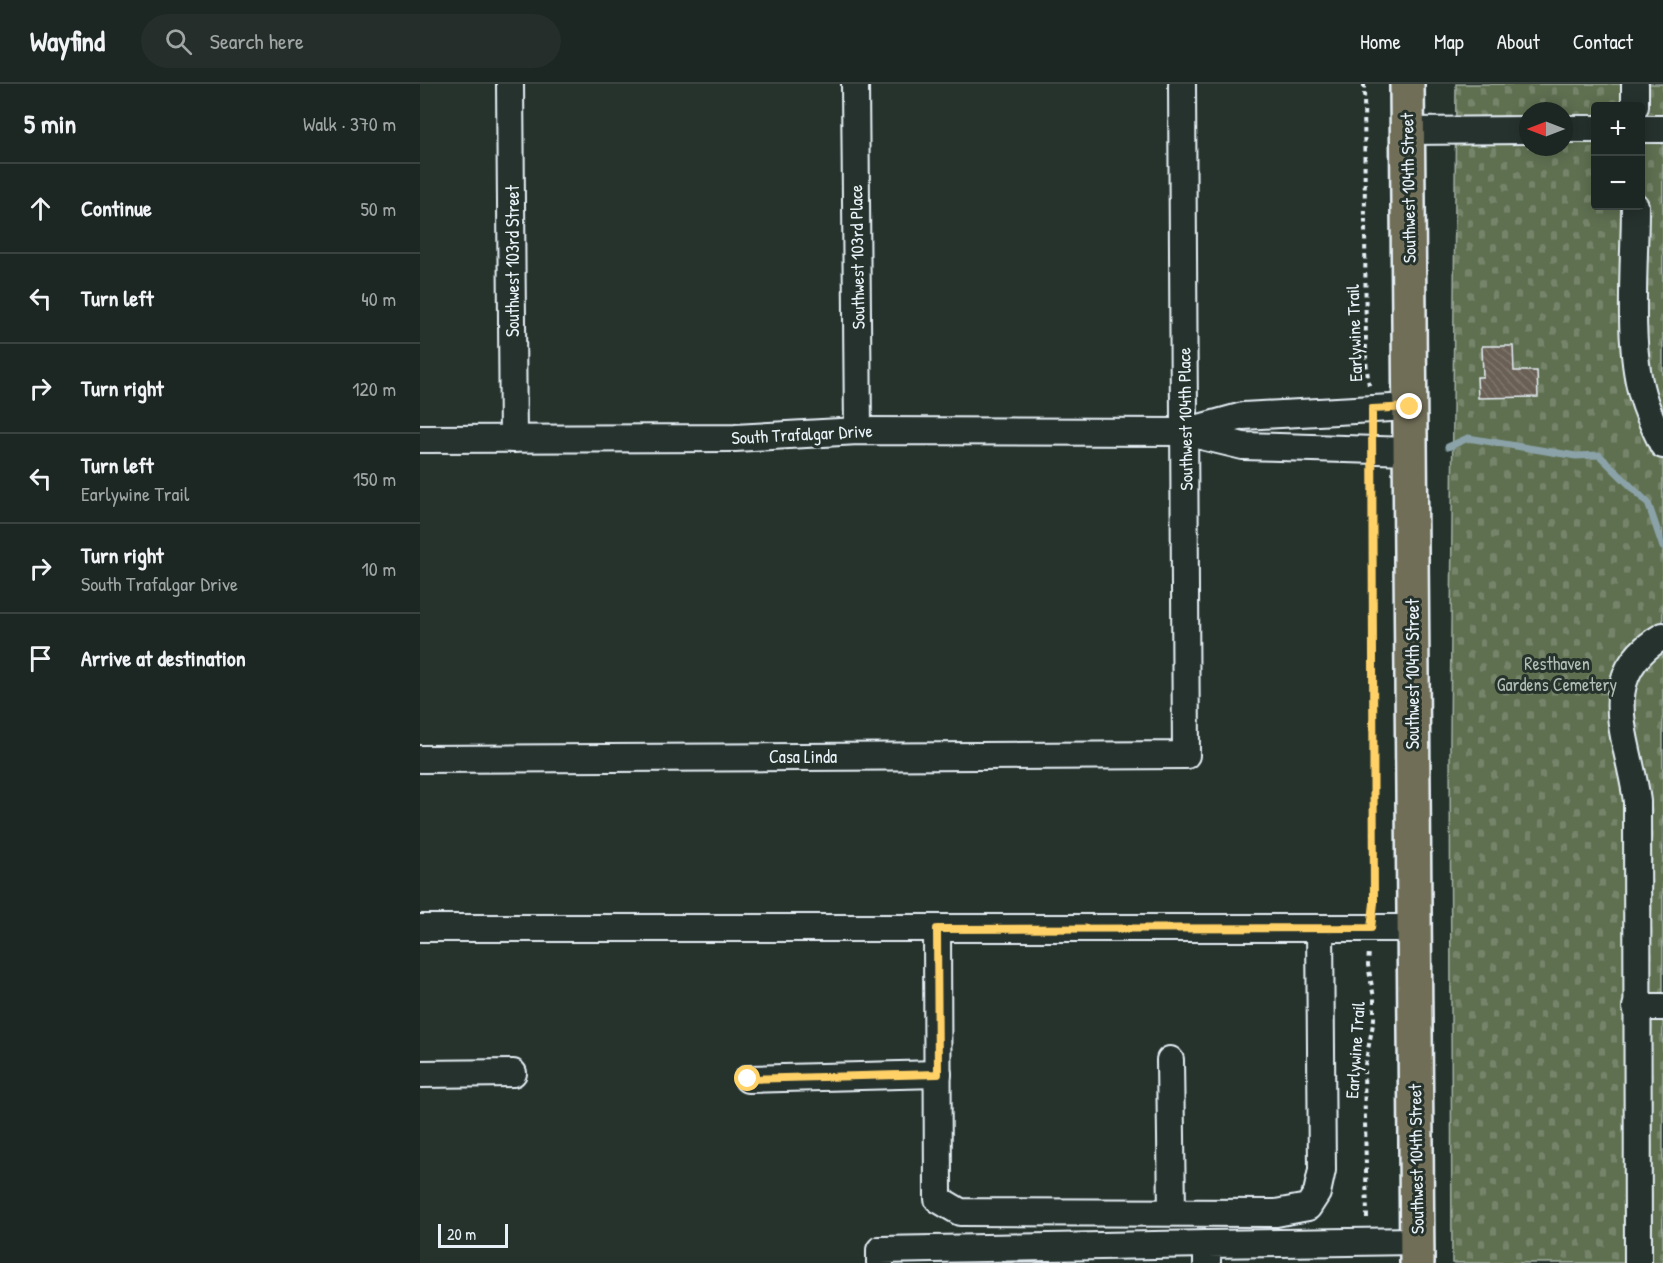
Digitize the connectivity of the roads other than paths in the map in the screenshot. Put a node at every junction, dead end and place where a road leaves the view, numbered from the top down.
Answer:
1 (510, 84) edge
2 (855, 84) edge
3 (1182, 84) edge
4 (1407, 84) edge
5 (1635, 84) edge
6 (1635, 102) edge
7 (1573, 129) edge
8 (1591, 129) edge
9 (1645, 129) edge
10 (1663, 129) edge
11 (1519, 130) edge
12 (1407, 131) junction
13 (1635, 210) edge
14 (1410, 407) junction
15 (858, 431) junction
16 (1185, 432) junction
17 (420, 439) edge
18 (513, 439) junction
19 (1663, 445) edge
20 (1410, 451) junction
21 (1663, 636) edge
22 (1186, 755) joint
23 (420, 759) edge
24 (420, 928) edge
25 (1320, 928) junction
26 (1414, 928) junction
27 (937, 929) junction
28 (1636, 1007) junction
29 (1663, 1007) edge
30 (1170, 1059) dead end
31 (513, 1072) dead end
32 (420, 1074) edge
33 (938, 1074) junction
34 (748, 1079) dead end
35 (1172, 1212) junction
36 (1417, 1252) edge
37 (1272, 1253) edge
38 (1330, 1253) edge
39 (1207, 1254) edge
40 (880, 1263) edge
41 (1638, 1263) edge

1 - 18 street, Southwest 103rd Street
2 - 15 street, Southwest 103rd Place
3 - 16 street, Southwest 104th Place
4 - 12 main road, Southwest 104th Street
5 - 6 street
7 - 8 street
9 - 10 street
11 - 12 street
12 - 14 main road, Southwest 104th Street
13 - 19 street
14 - 16 street, South Trafalgar Drive
14 - 20 main road, Southwest 104th Street
15 - 16 street, South Trafalgar Drive
15 - 18 street, South Trafalgar Drive
16 - 20 street, South Trafalgar Drive
16 - 22 street, Southwest 104th Place
17 - 18 street, South Trafalgar Drive
20 - 26 main road, Southwest 104th Street
21 - 28 street
22 - 23 street, Casa Linda
24 - 27 street
25 - 26 street
25 - 27 street
25 - 35 street
26 - 36 main road, Southwest 104th Street
27 - 33 street
28 - 29 street
28 - 41 street
30 - 35 street
31 - 32 street
33 - 34 street
33 - 35 street
36 - 38 street
37 - 38 street
37 - 39 street
39 - 40 street

